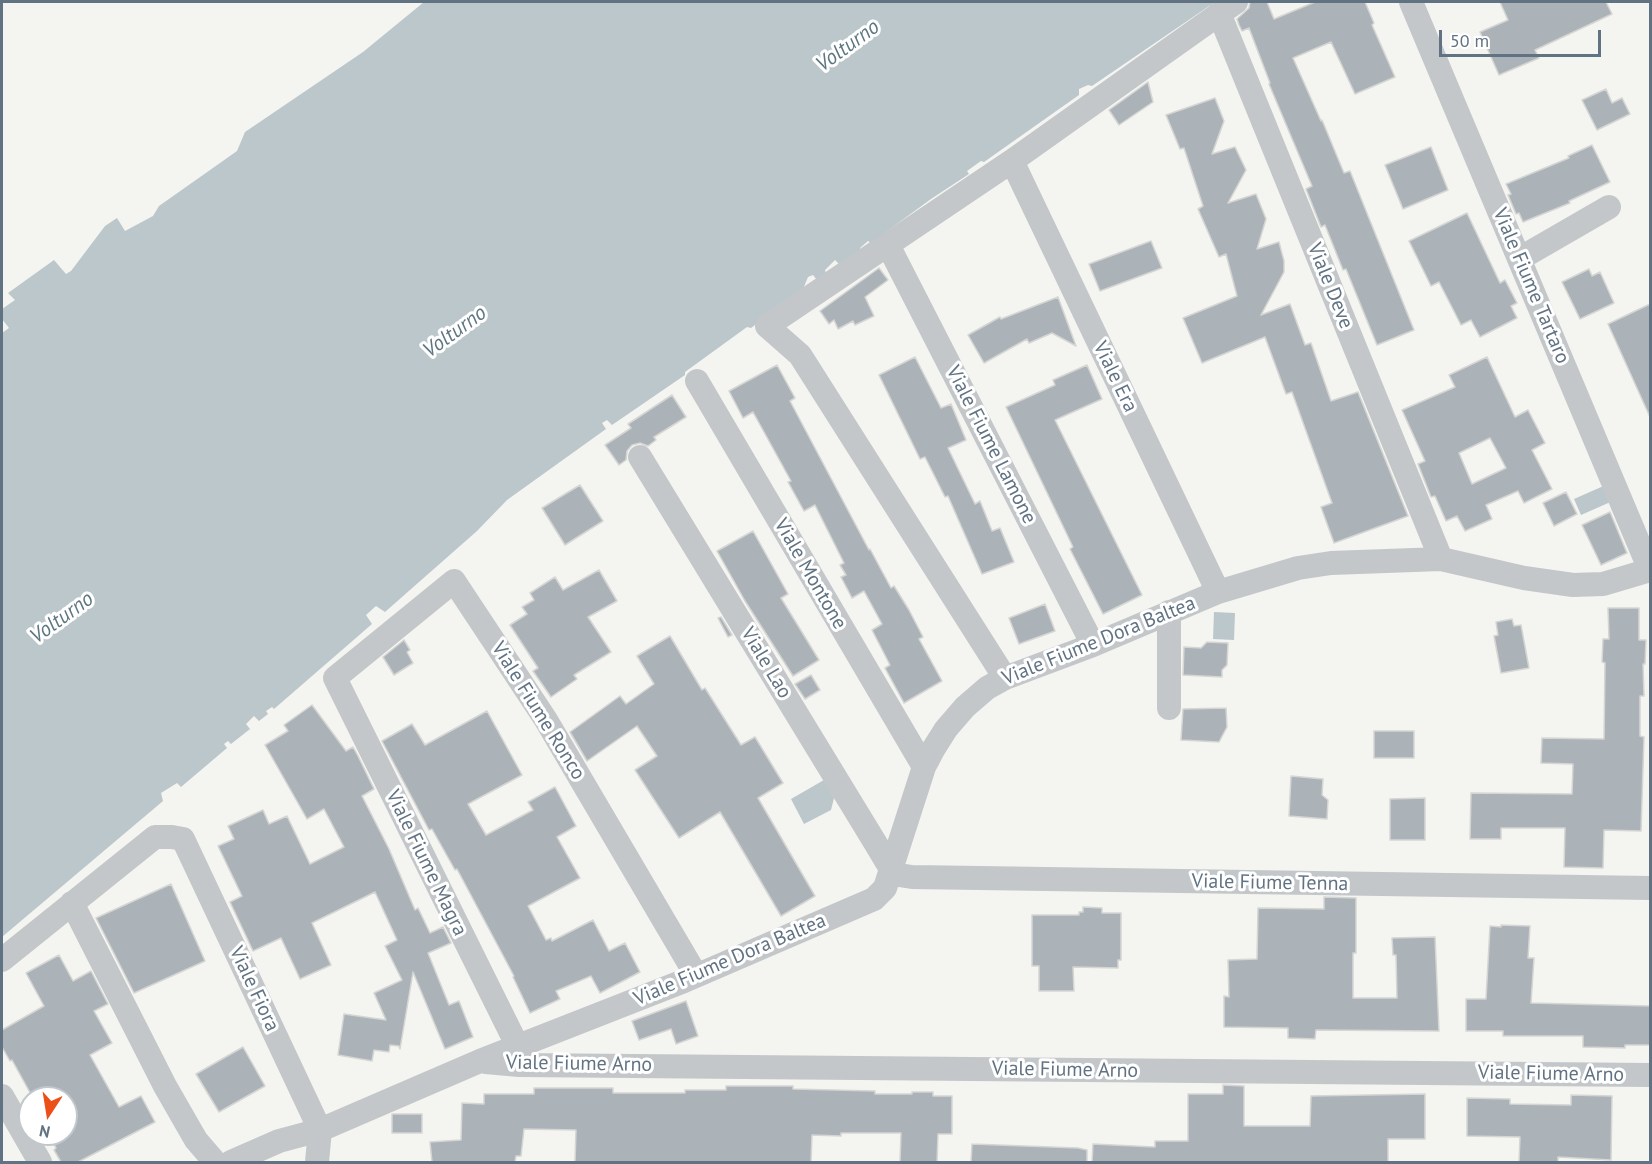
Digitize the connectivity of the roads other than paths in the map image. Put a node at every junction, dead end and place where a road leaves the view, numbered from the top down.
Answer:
1 (1411, 2) edge
2 (1227, 7) edge
3 (1012, 161) junction
4 (1609, 207) dead end
5 (888, 244) junction
6 (1519, 259) junction
7 (697, 381) dead end
8 (640, 457) dead end
9 (1442, 559) junction
10 (1650, 570) edge
11 (1218, 592) junction
12 (1169, 612) junction
13 (1093, 645) junction
14 (335, 678) joint
15 (1005, 678) junction
16 (1169, 708) dead end
17 (924, 767) junction
18 (891, 869) junction
19 (1650, 888) edge
20 (72, 903) junction
21 (2, 960) edge
22 (696, 975) junction
23 (518, 1047) junction
24 (480, 1061) junction
25 (1650, 1075) edge
26 (2, 1096) edge
27 (320, 1130) junction
28 (40, 1162) edge
29 (215, 1162) edge
30 (231, 1162) edge
31 (317, 1162) edge

1 - 6 street, Viale Fiume Tartaro
2 - 3 street
2 - 9 street, Viale Deve
3 - 5 street
3 - 11 street, Viale Era
4 - 6 street
5 - 13 street, Viale Fiume Lamone
5 - 15 street
6 - 10 street, Viale Fiume Tartaro
7 - 17 street, Viale Montone
8 - 18 street, Viale Lao
9 - 10 street, Viale Fiume Dora Baltea
9 - 11 street, Viale Fiume Dora Baltea
11 - 12 street, Viale Fiume Dora Baltea
12 - 13 street, Viale Fiume Dora Baltea
12 - 16 street
13 - 15 street, Viale Fiume Dora Baltea
14 - 22 street, Viale Fiume Ronco
14 - 23 street, Viale Fiume Magra
15 - 17 street, Viale Fiume Dora Baltea
17 - 18 street, Viale Fiume Dora Baltea
18 - 19 street, Viale Fiume Tenna
18 - 22 street, Viale Fiume Dora Baltea
20 - 21 street
20 - 27 street, Viale Fiora
20 - 29 street
22 - 23 street, Viale Fiume Dora Baltea
23 - 24 street, Viale Fiume Dora Baltea
24 - 25 street, Viale Fiume Arno
24 - 27 street, Viale Fiume Dora Baltea
26 - 28 street
27 - 30 street, Viale Fiume Dora Baltea
27 - 31 street

